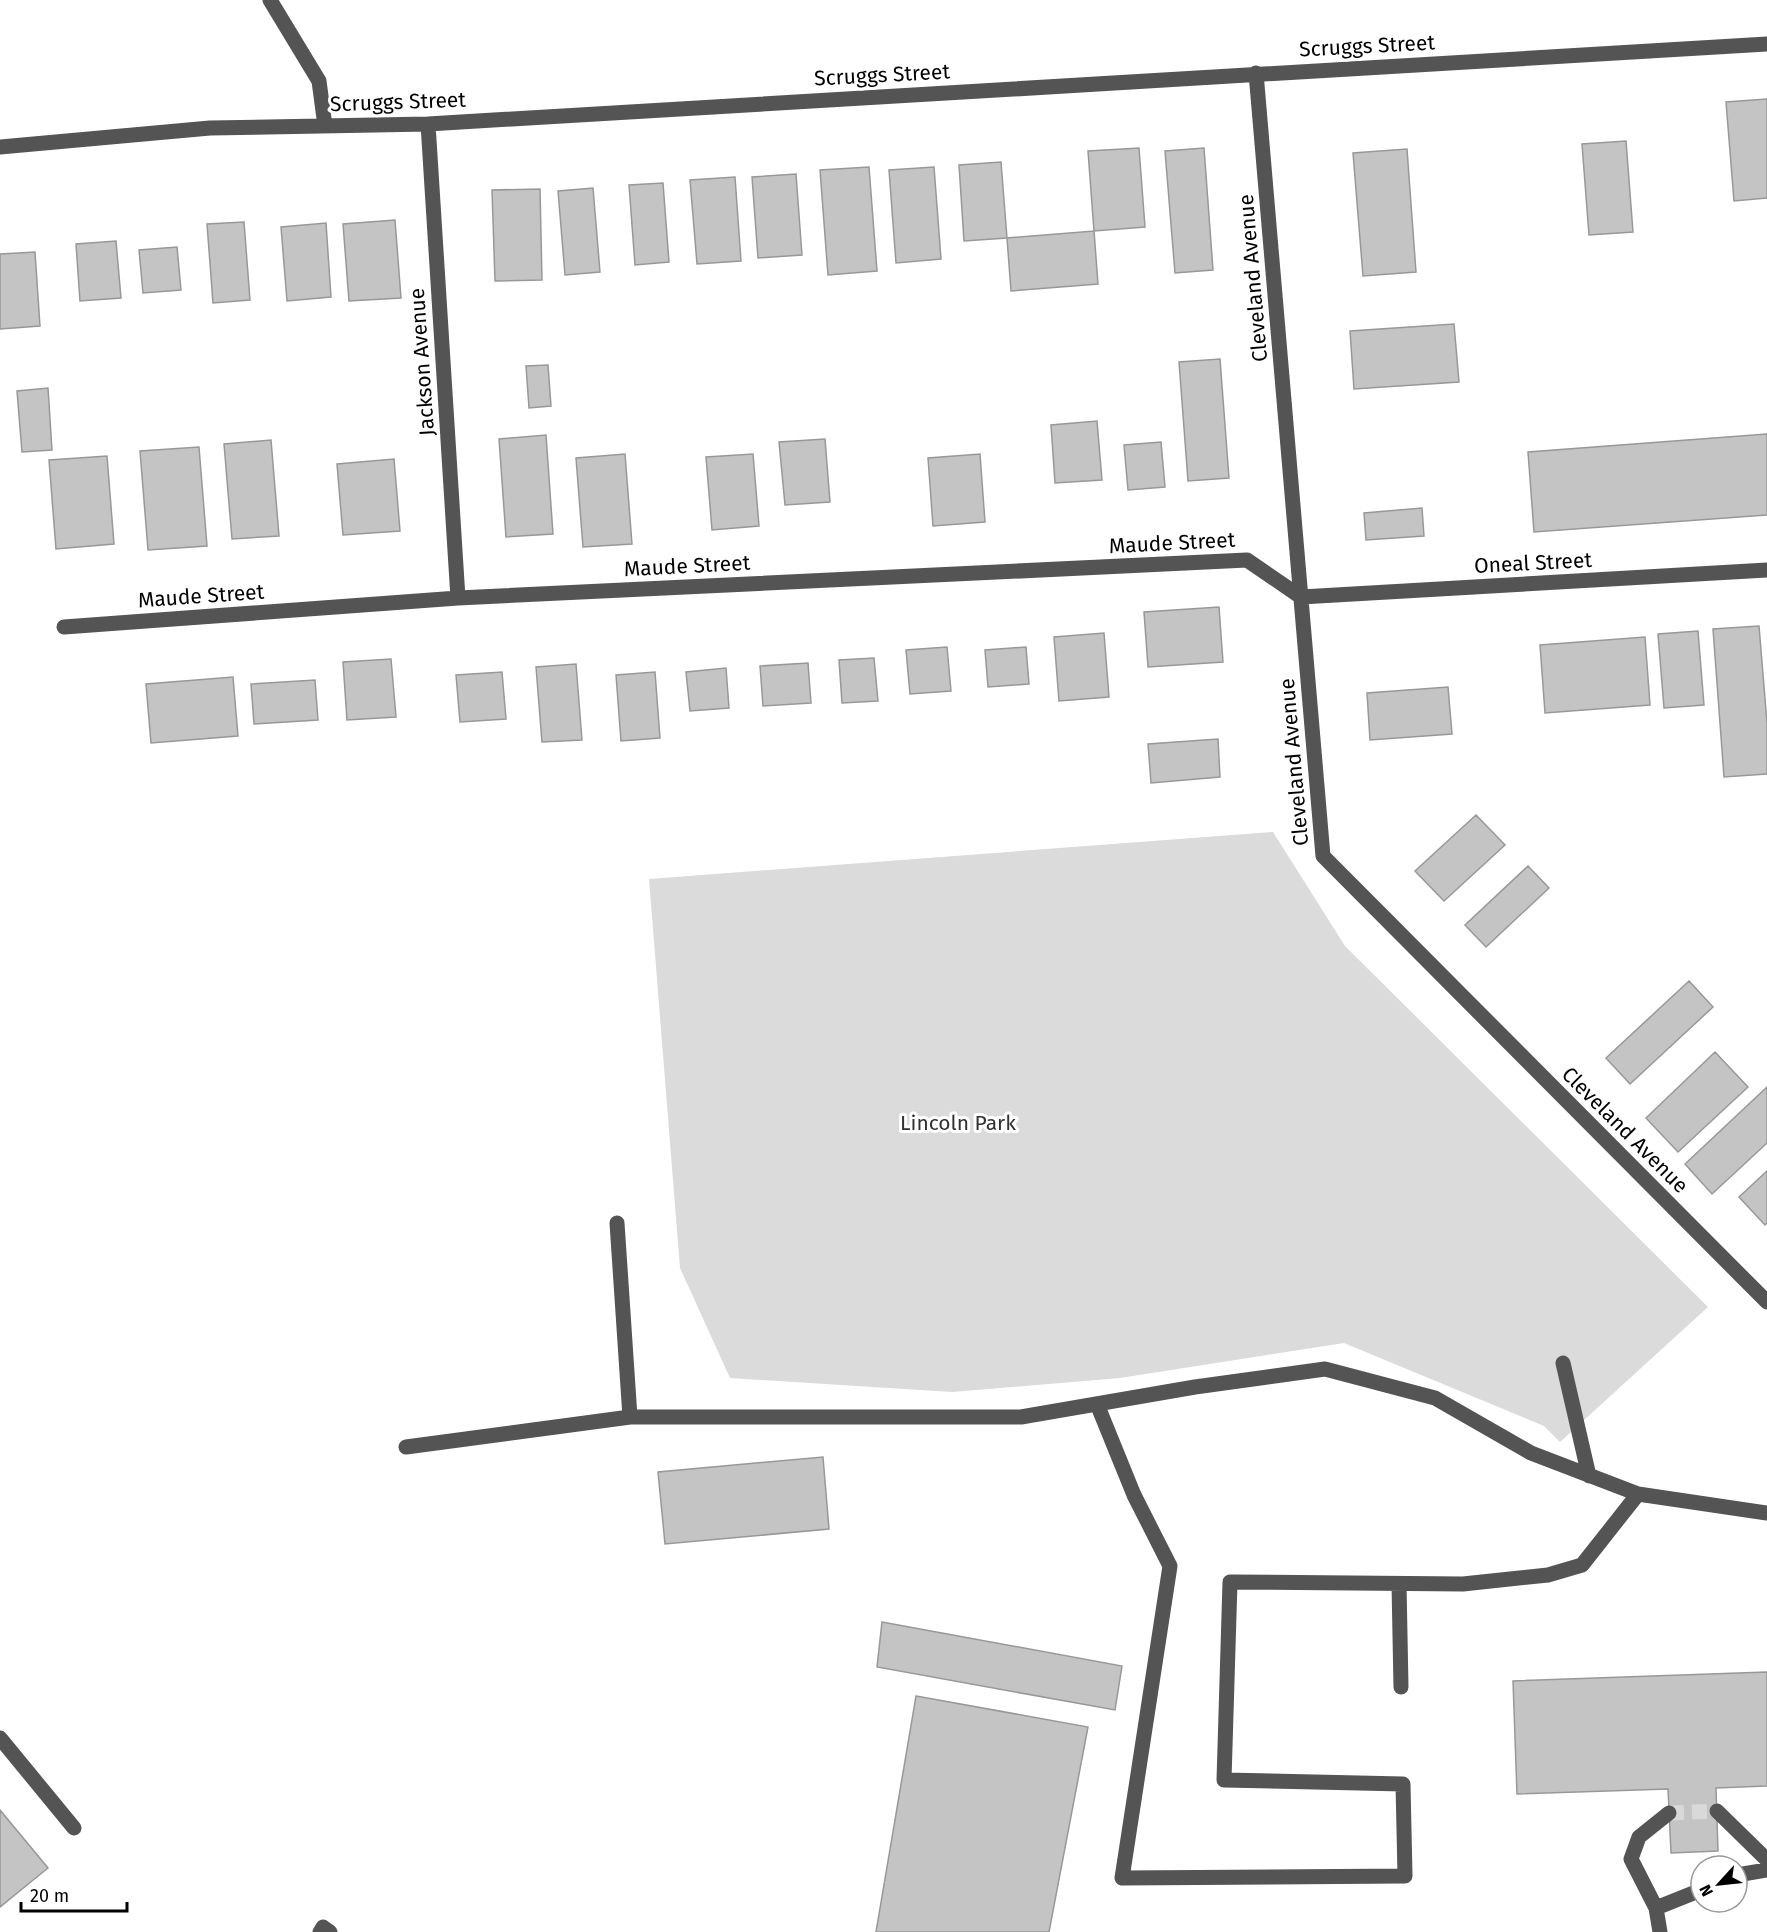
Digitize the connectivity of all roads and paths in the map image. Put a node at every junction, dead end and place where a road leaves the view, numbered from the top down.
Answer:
1 (270, 0) edge
2 (1767, 44) edge
3 (1256, 73) junction
4 (428, 124) junction
5 (325, 126) junction
6 (0, 147) edge
7 (1767, 570) edge
8 (1301, 597) junction
9 (458, 598) junction
10 (64, 627) dead end
11 (617, 1223) dead end
12 (1767, 1302) edge
13 (1563, 1363) dead end
14 (1097, 1404) junction
15 (630, 1416) junction
16 (406, 1446) dead end
17 (1589, 1476) junction
18 (1638, 1494) junction
19 (1767, 1513) edge
20 (1399, 1584) junction
21 (1401, 1687) dead end
22 (0, 1738) edge
23 (1717, 1811) dead end
24 (1669, 1813) tunnel mouth
25 (74, 1828) dead end
26 (1767, 1860) edge
27 (1767, 1870) edge
28 (1749, 1873) edge
29 (1689, 1895) edge
30 (1656, 1908) junction
31 (320, 1932) edge
32 (330, 1932) edge
33 (1660, 1932) edge

1 - 5 street
2 - 3 street, Scruggs Street
3 - 4 street, Scruggs Street
3 - 8 street, Cleveland Avenue
4 - 5 street, Scruggs Street
4 - 9 street, Jackson Avenue
5 - 6 street, Scruggs Street
7 - 8 street, Oneal Street
8 - 9 street, Maude Street
8 - 12 street, Cleveland Avenue
9 - 10 street, Maude Street
11 - 15 street
13 - 17 street
14 - 15 street
14 - 17 street
14 - 20 street
15 - 16 street
17 - 18 street
18 - 19 street
18 - 20 street
20 - 21 street
22 - 25 street
23 - 26 street
24 - 30 street
27 - 28 street
29 - 30 street
30 - 33 street
31 - 32 street

